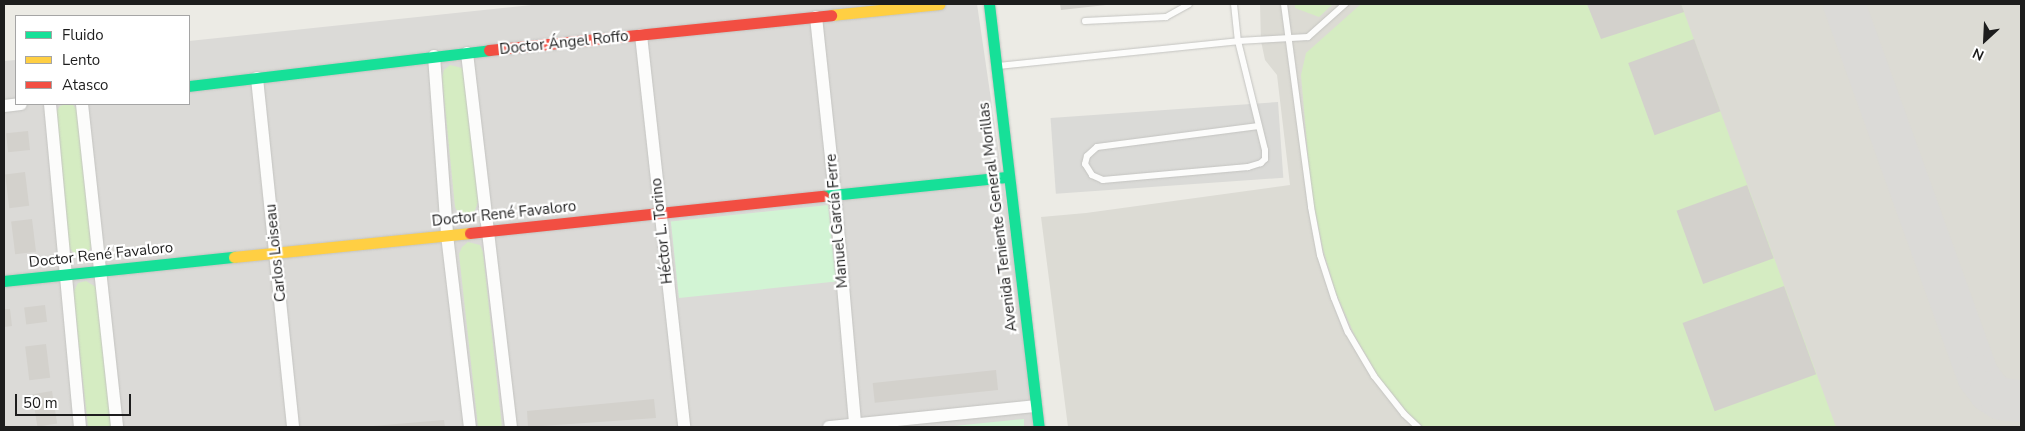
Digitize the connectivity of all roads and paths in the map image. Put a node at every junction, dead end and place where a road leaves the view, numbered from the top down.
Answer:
1 (939, 4) edge
2 (989, 4) edge
3 (1189, 4) edge
4 (1234, 4) edge
5 (1284, 4) edge
6 (1345, 4) edge
7 (816, 18) junction
8 (1084, 21) dead end
9 (641, 35) junction
10 (1288, 39) junction
11 (1238, 41) junction
12 (467, 53) junction
13 (434, 56) junction
14 (996, 66) junction
15 (257, 78) junction
16 (190, 86) edge
17 (50, 105) edge
18 (82, 105) edge
19 (1259, 126) junction
20 (1008, 177) junction
21 (835, 194) junction
22 (659, 212) junction
23 (488, 230) junction
24 (447, 235) junction
25 (276, 252) junction
26 (100, 270) junction
27 (66, 274) junction
28 (4, 281) edge
29 (1036, 406) junction
30 (855, 424) junction
31 (80, 427) edge
32 (117, 427) edge
33 (293, 427) edge
34 (470, 427) edge
35 (510, 427) edge
36 (684, 427) edge
37 (829, 427) edge
38 (1039, 427) edge
39 (1418, 427) edge

1 - 7 street, Doctor Ángel Roffo
2 - 14 street, Avenida Teniente General Morillas
3 - 8 lane
4 - 11 lane
5 - 10 lane
6 - 10 lane
7 - 9 street, Doctor Ángel Roffo
7 - 21 street, Manuel García Ferre
9 - 12 street, Doctor Ángel Roffo
9 - 22 street, Héctor L. Torino
10 - 11 lane
10 - 39 lane
11 - 14 lane
11 - 19 lane
12 - 13 street, Doctor Ángel Roffo
12 - 23 street
13 - 15 street, Doctor Ángel Roffo
13 - 24 street
14 - 20 street, Avenida Teniente General Morillas
15 - 16 street, Doctor Ángel Roffo
15 - 25 street, Carlos Loiseau
17 - 27 street
18 - 26 street
19 - 19 lane
20 - 21 street, Doctor René Favaloro
20 - 29 street, Avenida Teniente General Morillas
21 - 22 street, Doctor René Favaloro
21 - 30 street, Manuel García Ferre
22 - 23 street, Doctor René Favaloro
22 - 36 street, Héctor L. Torino
23 - 24 street, Doctor René Favaloro
23 - 35 street
24 - 25 street, Doctor René Favaloro
24 - 34 street
25 - 26 street, Doctor René Favaloro
25 - 33 street, Carlos Loiseau
26 - 27 street, Doctor René Favaloro
26 - 32 street
27 - 28 street, Doctor René Favaloro
27 - 31 street
29 - 30 street
29 - 38 street, Avenida Teniente General Morillas
30 - 37 street

